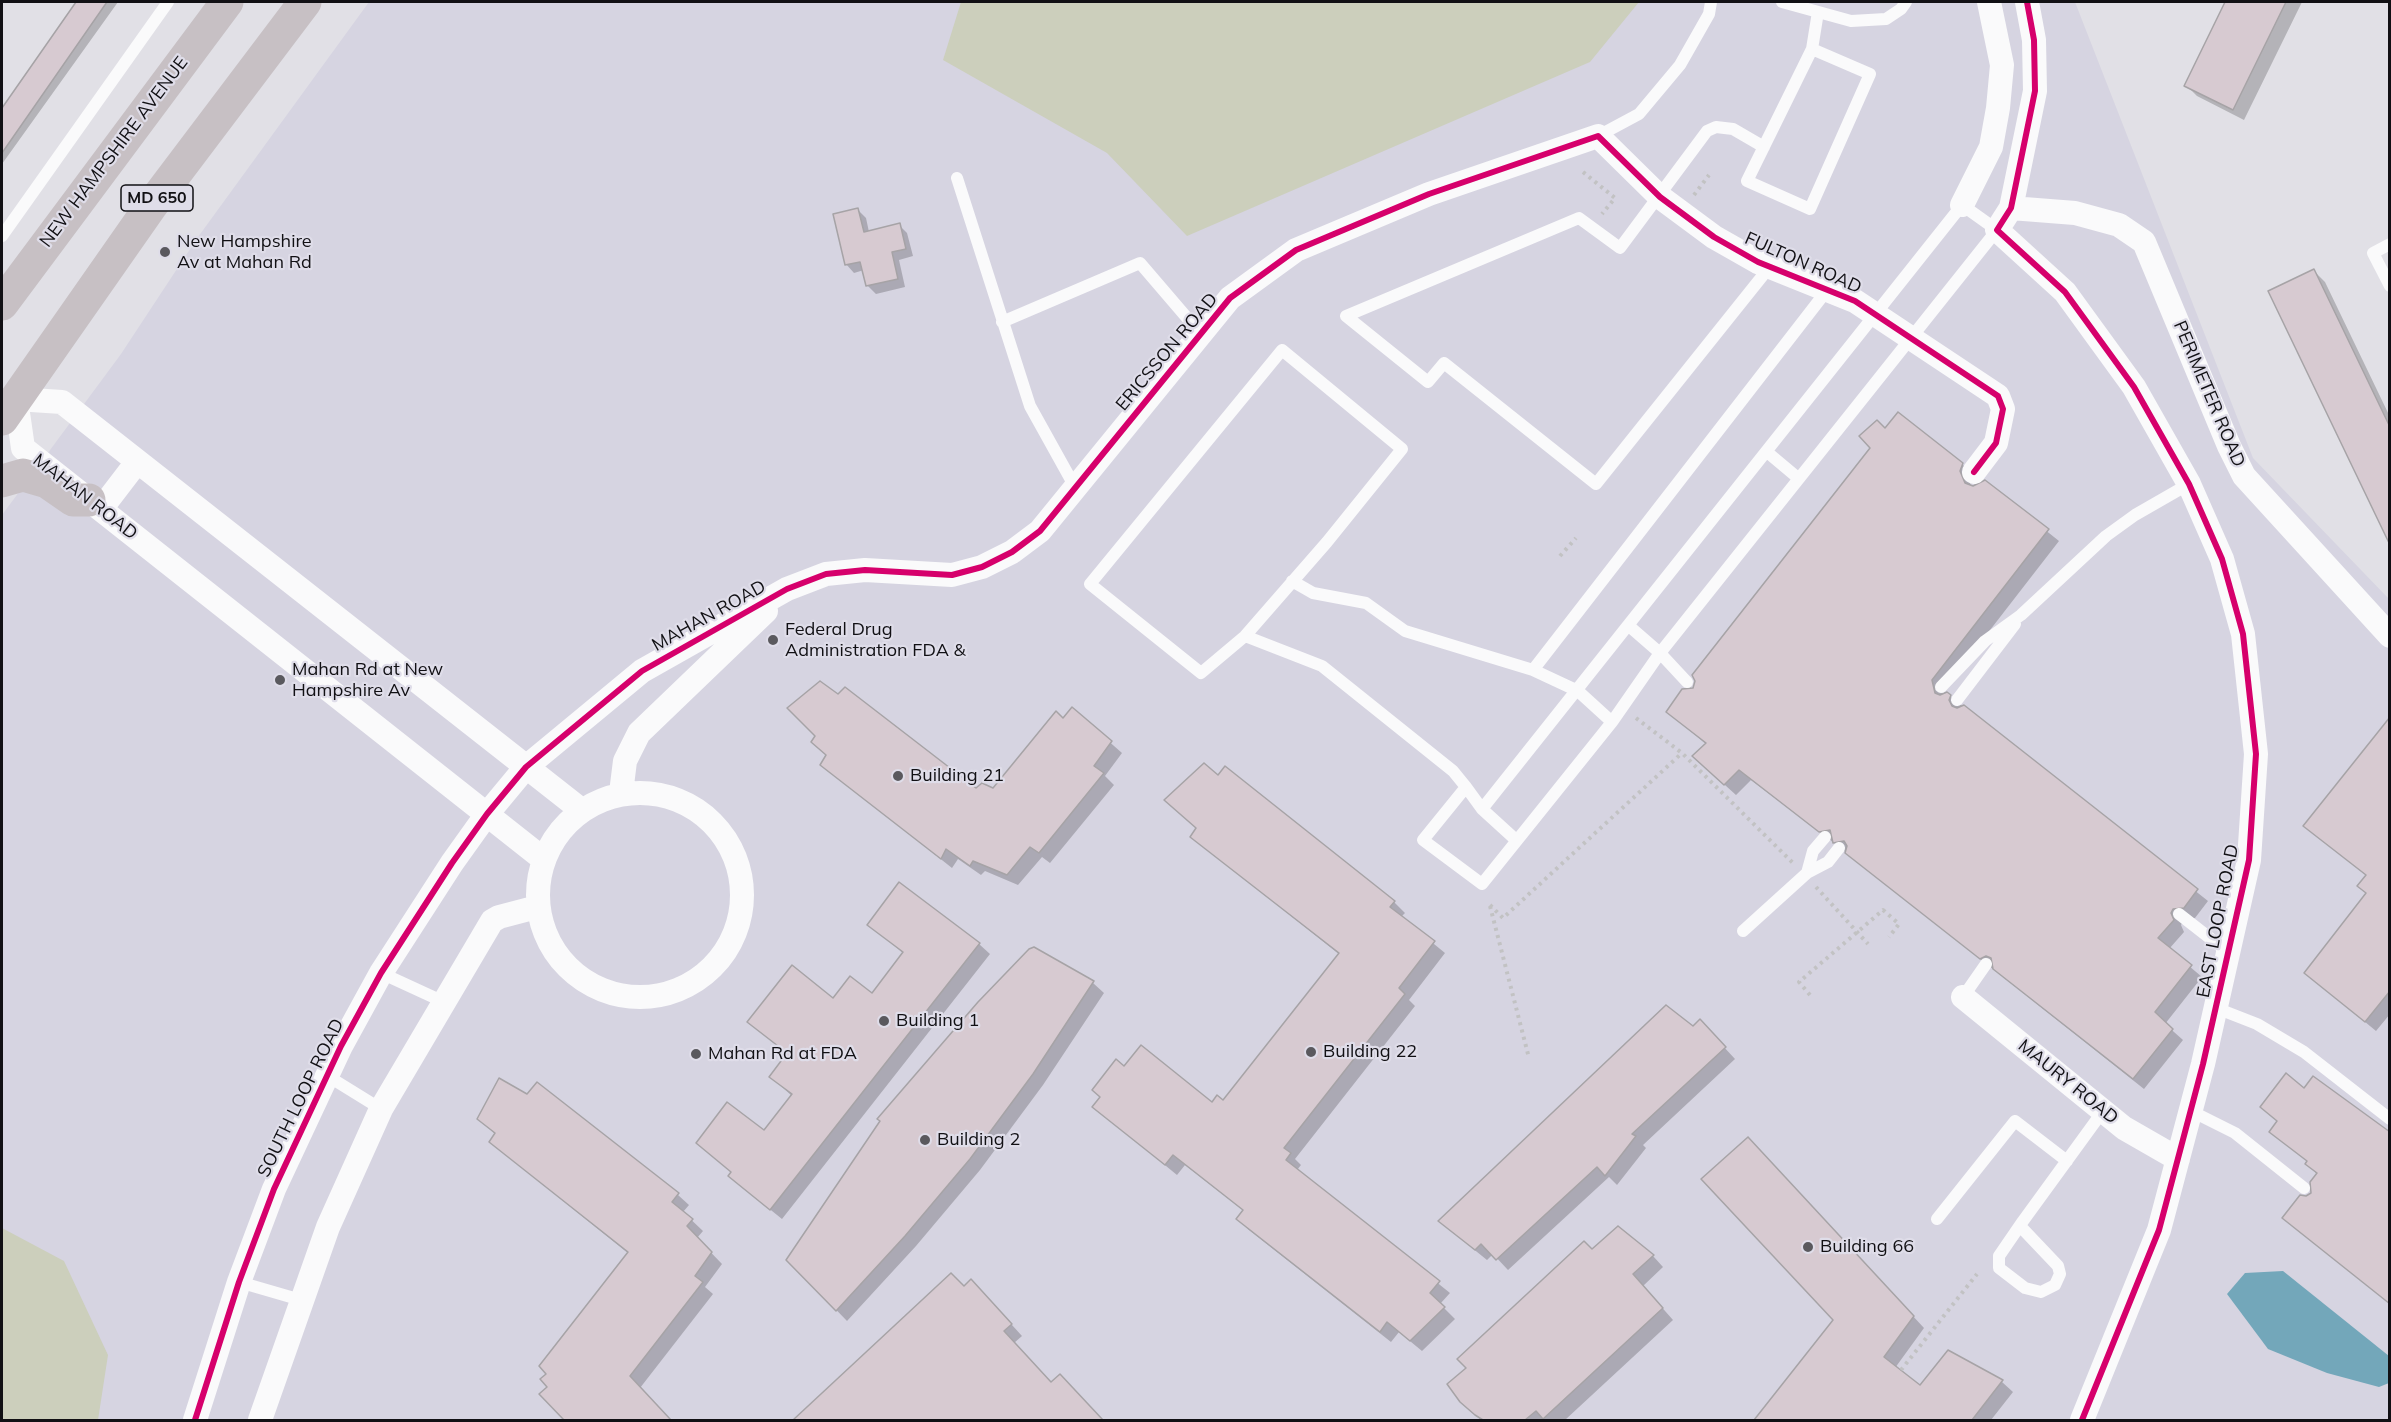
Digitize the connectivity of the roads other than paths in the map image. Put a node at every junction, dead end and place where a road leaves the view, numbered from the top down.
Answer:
1 (168, 2) edge
2 (227, 2) edge
3 (305, 2) edge
4 (1711, 2) edge
5 (1782, 2) edge
6 (1906, 2) edge
7 (1989, 2) edge
8 (2027, 2) edge
9 (1818, 12) junction
10 (1812, 49) junction
11 (1598, 136) junction
12 (1764, 147) junction
13 (957, 178) dead end
14 (1660, 197) junction
15 (1962, 205) junction
16 (2011, 208) junction
17 (1997, 230) junction
18 (2, 236) edge
19 (2390, 244) edge
20 (1758, 262) junction
21 (2390, 286) edge
22 (1828, 289) junction
23 (2, 304) edge
24 (1876, 314) junction
25 (1002, 322) junction
26 (1200, 333) junction
27 (1911, 337) junction
28 (9, 409) edge
29 (1767, 452) junction
30 (137, 462) junction
31 (1974, 472) dead end
32 (1798, 478) junction
33 (2, 481) edge
34 (2189, 484) junction
35 (1075, 487) junction
36 (95, 505) junction
37 (998, 560) joint
38 (1292, 581) junction
39 (787, 589) junction
40 (2021, 615) junction
41 (1629, 626) junction
42 (1245, 636) junction
43 (2390, 636) edge
44 (1660, 653) junction
45 (1533, 670) junction
46 (1687, 682) dead end
47 (1941, 687) dead end
48 (1578, 691) junction
49 (1957, 700) dead end
50 (1612, 722) junction
51 (526, 767) junction
52 (1466, 787) junction
53 (621, 794) junction
54 (580, 809) junction
55 (1482, 809) junction
56 (487, 814) junction
57 (1825, 837) dead end
58 (1516, 840) junction
59 (1839, 848) dead end
60 (542, 858) junction
61 (1807, 873) junction
62 (537, 907) junction
63 (2179, 914) dead end
64 (1743, 931) dead end
65 (2229, 953) junction
66 (1986, 964) dead end
67 (381, 974) junction
68 (1963, 997) joint
69 (444, 1002) junction
70 (2216, 1008) junction
71 (326, 1075) junction
72 (381, 1109) junction
73 (2103, 1111) junction
74 (2191, 1111) junction
75 (2390, 1119) edge
76 (2178, 1159) junction
77 (2067, 1161) junction
78 (2304, 1188) dead end
79 (1937, 1219) dead end
80 (2020, 1226) junction
81 (239, 1282) junction
82 (302, 1300) junction
83 (195, 1420) edge
84 (260, 1420) edge
85 (2082, 1420) edge

1 - 18 lane
2 - 23 main road, NEW HAMPSHIRE AVENUE / MD 650
3 - 28 main road, MD 650
4 - 11 lane
5 - 9 lane
6 - 9 lane
7 - 15 street
8 - 16 street
9 - 10 lane
10 - 12 lane
10 - 12 lane
11 - 14 street, FULTON ROAD
11 - 26 street, ERICSSON ROAD
12 - 14 lane
13 - 25 lane
14 - 20 street, FULTON ROAD
14 - 20 lane
15 - 17 lane
15 - 24 lane
16 - 17 street
16 - 43 street, PERIMETER ROAD
17 - 27 lane
17 - 34 street, EAST LOOP ROAD
19 - 21 lane
20 - 22 street, FULTON ROAD
22 - 24 street, FULTON ROAD
22 - 45 lane
24 - 27 street, FULTON ROAD
24 - 29 lane
25 - 26 lane
25 - 35 lane
26 - 35 street, ERICSSON ROAD
27 - 31 street, FULTON ROAD
27 - 32 lane
28 - 30 street
28 - 36 street, MAHAN ROAD
29 - 32 lane
29 - 41 lane
30 - 36 street
30 - 51 street
32 - 44 lane
33 - 36 main road
34 - 40 lane
34 - 65 street, EAST LOOP ROAD
35 - 37 street, ERICSSON ROAD
36 - 56 street, MAHAN ROAD
37 - 39 street, MAHAN ROAD
38 - 42 lane
38 - 42 lane
38 - 45 lane
39 - 51 street, MAHAN ROAD
39 - 53 street, MAHAN ROAD
40 - 47 lane
40 - 49 lane
41 - 44 lane
41 - 48 lane
42 - 52 lane
44 - 46 lane
44 - 50 lane
45 - 48 lane
48 - 50 lane
48 - 55 lane
50 - 58 lane
51 - 54 street
51 - 56 street, MAHAN ROAD
52 - 55 lane
52 - 58 lane
53 - 54 street
53 - 62 street
54 - 60 street
55 - 58 lane
56 - 60 street, MAHAN ROAD
56 - 67 street, SOUTH LOOP ROAD
57 - 61 lane
59 - 61 lane
60 - 62 street
61 - 64 lane
62 - 69 street
63 - 65 lane
65 - 70 street, EAST LOOP ROAD
66 - 68 lane
67 - 69 lane
67 - 71 street, SOUTH LOOP ROAD
68 - 73 street, MAURY ROAD
69 - 72 street
70 - 74 street, EAST LOOP ROAD
70 - 75 lane
71 - 72 lane
71 - 81 street, SOUTH LOOP ROAD
72 - 82 street
73 - 76 street, MAURY ROAD
73 - 77 lane
74 - 76 street, EAST LOOP ROAD
74 - 78 lane
76 - 85 street, EAST LOOP ROAD
77 - 79 lane
77 - 80 lane
80 - 80 lane
81 - 82 lane
81 - 83 street, SOUTH LOOP ROAD
82 - 84 street

